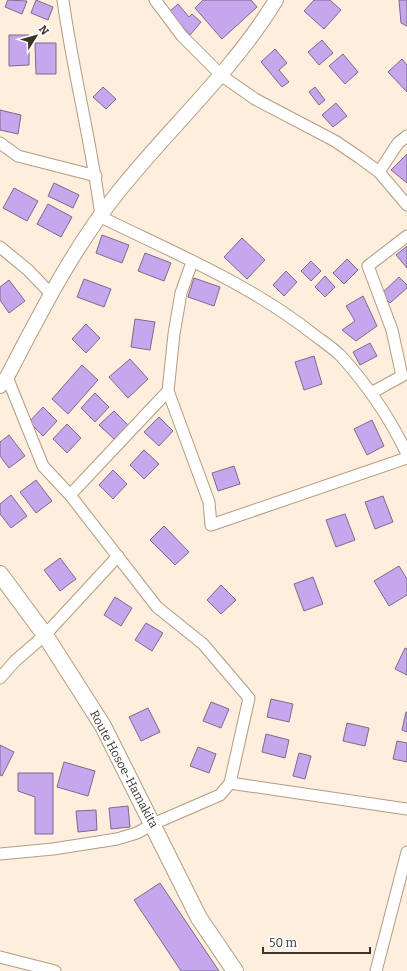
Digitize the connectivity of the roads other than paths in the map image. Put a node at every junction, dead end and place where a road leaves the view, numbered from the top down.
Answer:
1 (63, 0) edge
2 (155, 0) edge
3 (167, 0) edge
4 (276, 0) edge
5 (163, 12) junction
6 (222, 76) junction
7 (407, 136) edge
8 (0, 143) edge
9 (379, 172) junction
10 (96, 176) junction
11 (407, 205) edge
12 (101, 217) junction
13 (407, 236) edge
14 (0, 247) edge
15 (192, 262) junction
16 (51, 294) junction
17 (3, 381) edge
18 (168, 391) junction
19 (371, 393) junction
20 (407, 454) edge
21 (407, 458) edge
22 (70, 495) junction
23 (118, 556) junction
24 (0, 574) edge
25 (45, 635) junction
26 (0, 678) edge
27 (230, 783) junction
28 (407, 809) edge
29 (153, 824) junction
30 (407, 852) edge
31 (0, 854) edge
32 (0, 958) edge
33 (55, 971) edge
34 (235, 971) edge
35 (376, 971) edge

1 - 10 street
2 - 5 street
3 - 5 street
4 - 6 street
5 - 6 street
6 - 9 street
6 - 12 street
7 - 9 street
8 - 10 street
9 - 11 street
10 - 12 street
12 - 15 street
12 - 16 street
13 - 19 street
14 - 16 street
15 - 18 street
15 - 19 street
16 - 17 street
17 - 22 street
18 - 21 street
18 - 22 street
19 - 20 street
22 - 23 street
23 - 25 street
23 - 27 street
24 - 25 main road, Route Hosoe-Hamakita
25 - 26 street
25 - 29 main road, Route Hosoe-Hamakita
27 - 28 street
27 - 29 street
29 - 31 street
29 - 34 main road, Route Hosoe-Hamakita
30 - 35 street
32 - 33 street

